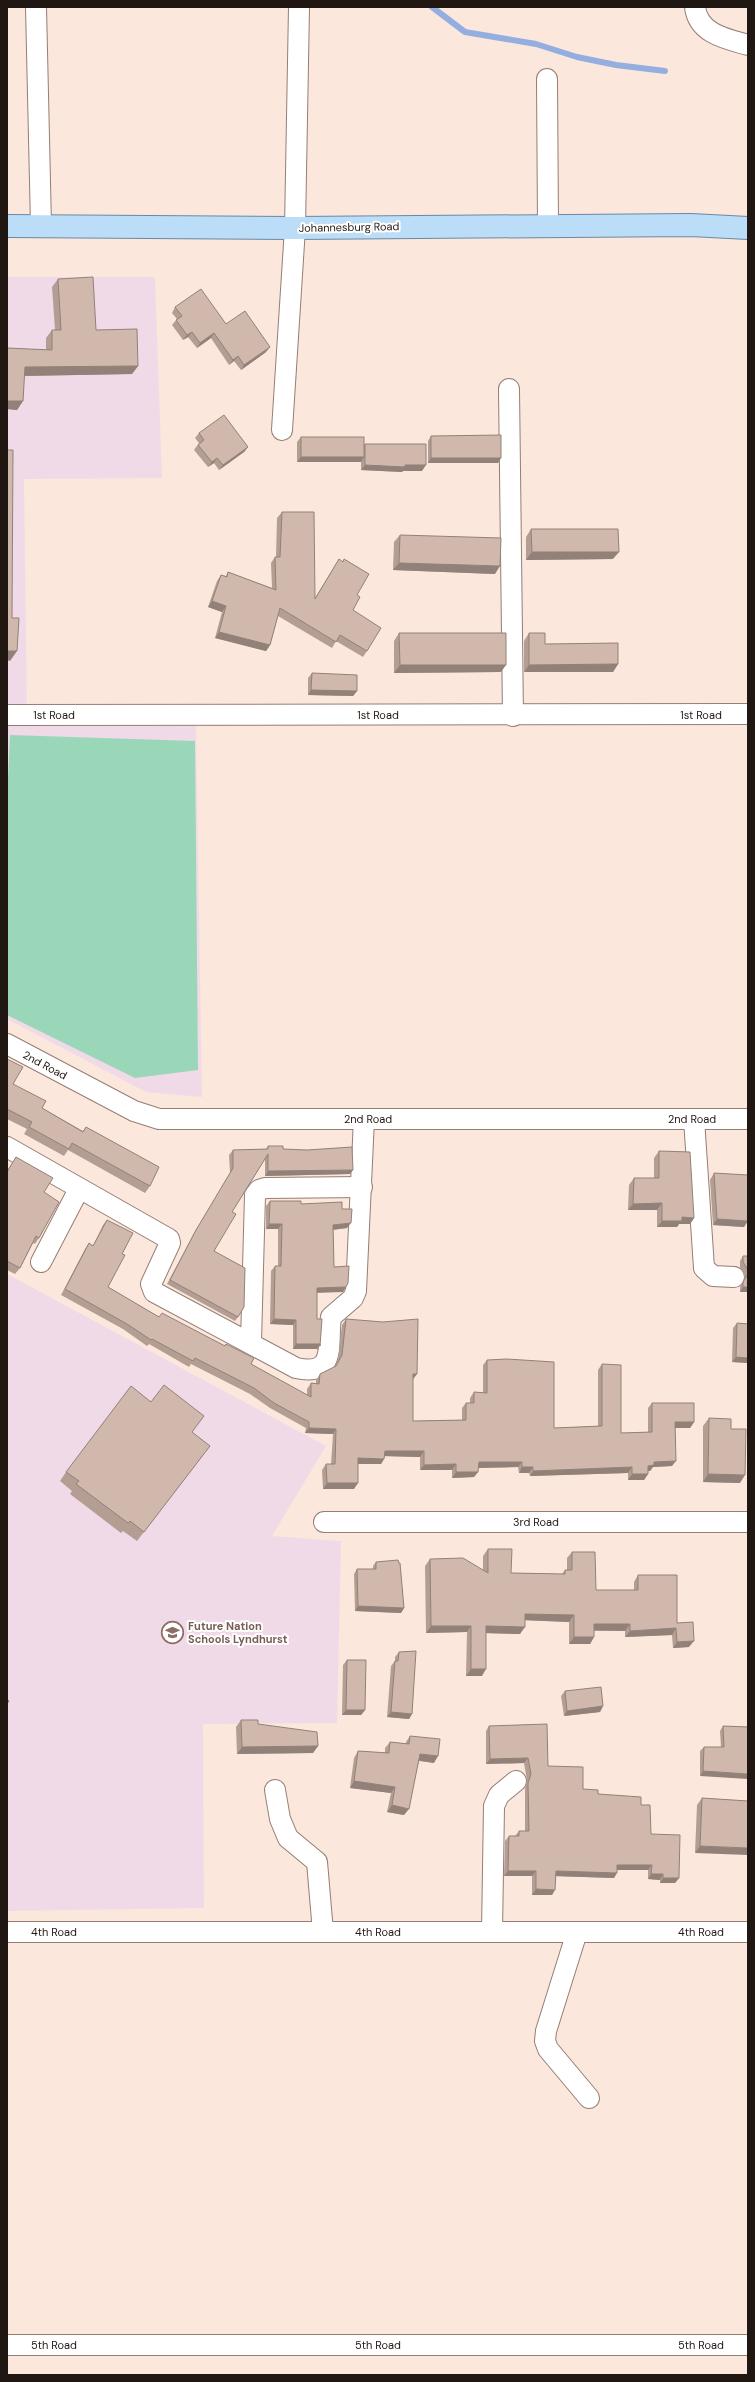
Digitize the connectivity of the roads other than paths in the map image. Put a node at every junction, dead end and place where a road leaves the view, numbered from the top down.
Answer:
1 (36, 7) edge
2 (299, 7) edge
3 (695, 7) edge
4 (748, 46) edge
5 (547, 79) dead end
6 (748, 217) edge
7 (691, 225) junction
8 (7, 226) edge
9 (41, 226) junction
10 (548, 226) junction
11 (295, 228) junction
12 (748, 228) edge
13 (509, 389) dead end
14 (282, 430) dead end
15 (748, 714) edge
16 (7, 715) edge
17 (513, 716) junction
18 (7, 1044) edge
19 (364, 1119) junction
20 (748, 1119) edge
21 (694, 1120) junction
22 (7, 1147) edge
23 (362, 1187) junction
24 (79, 1189) junction
25 (41, 1262) dead end
26 (734, 1277) dead end
27 (251, 1342) junction
28 (324, 1522) dead end
29 (748, 1522) edge
30 (516, 1781) dead end
31 (275, 1790) dead end
32 (7, 1932) edge
33 (323, 1932) junction
34 (492, 1932) junction
35 (577, 1932) junction
36 (748, 1932) edge
37 (589, 2098) dead end
38 (7, 2345) edge
39 (748, 2345) edge

1 - 9 street
2 - 11 street
3 - 4 street
5 - 10 street
6 - 7 main road, Johannesburg Road
7 - 10 main road, Johannesburg Road
7 - 12 main road, Johannesburg Road
8 - 9 main road, Johannesburg Road
9 - 11 main road, Johannesburg Road
10 - 11 main road, Johannesburg Road
11 - 14 street
13 - 17 street
15 - 17 street, 1st Road
16 - 17 street, 1st Road
18 - 19 street, 2nd Road
19 - 21 street, 2nd Road
19 - 23 street
20 - 21 street, 2nd Road
21 - 26 street
22 - 24 street
23 - 27 street
23 - 27 street
24 - 25 street
24 - 27 street
28 - 29 street, 3rd Road
30 - 34 street
31 - 33 street
32 - 33 street, 4th Road
33 - 34 street, 4th Road
34 - 35 street, 4th Road
35 - 36 street, 4th Road
35 - 37 street
38 - 39 street, 5th Road

